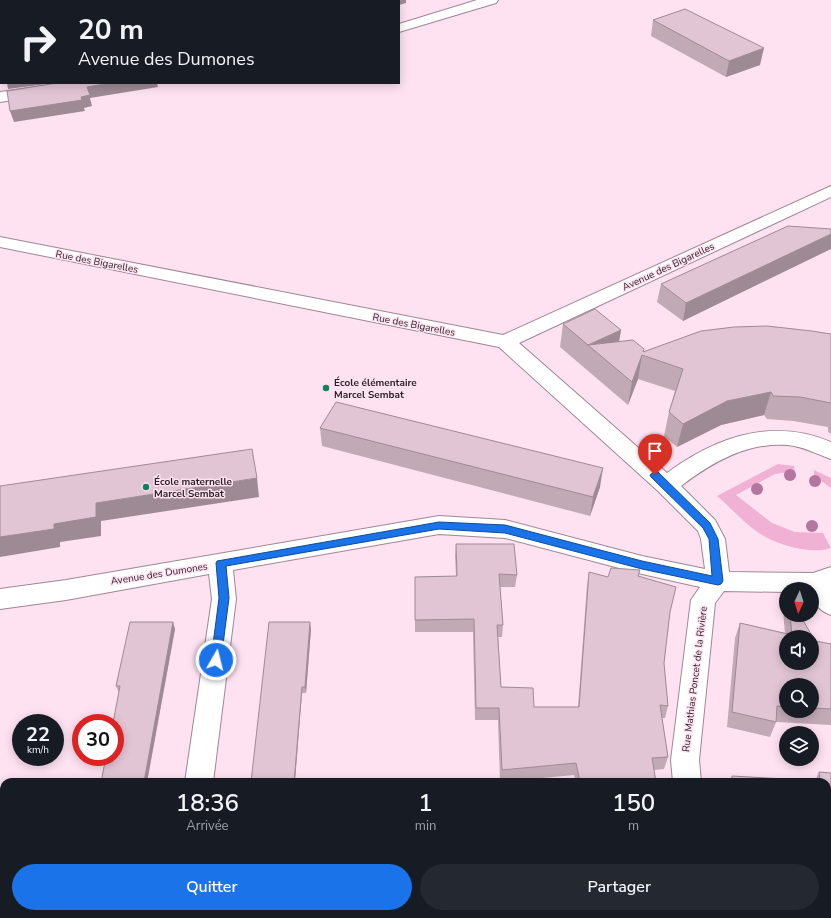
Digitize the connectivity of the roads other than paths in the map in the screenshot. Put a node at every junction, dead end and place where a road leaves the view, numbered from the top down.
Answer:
1 (491, 0) edge
2 (400, 28) edge
3 (89, 84) edge
4 (0, 97) edge
5 (831, 191) edge
6 (0, 242) edge
7 (505, 342) junction
8 (831, 451) edge
9 (666, 485) junction
10 (220, 563) junction
11 (823, 579) edge
12 (718, 581) junction
13 (0, 599) edge
14 (831, 605) edge
15 (200, 778) edge
16 (687, 778) edge

1 - 2 street
3 - 4 street
5 - 7 street, Avenue des Bigarelles
6 - 7 street, Rue des Bigarelles
7 - 9 street
8 - 9 street
9 - 12 street
10 - 12 street, Avenue des Dumones
10 - 13 street, Avenue des Dumones
10 - 15 street
11 - 12 street, Avenue des Dumones
11 - 14 street
12 - 16 street, Rue Mathias Poncet de la Rivière

